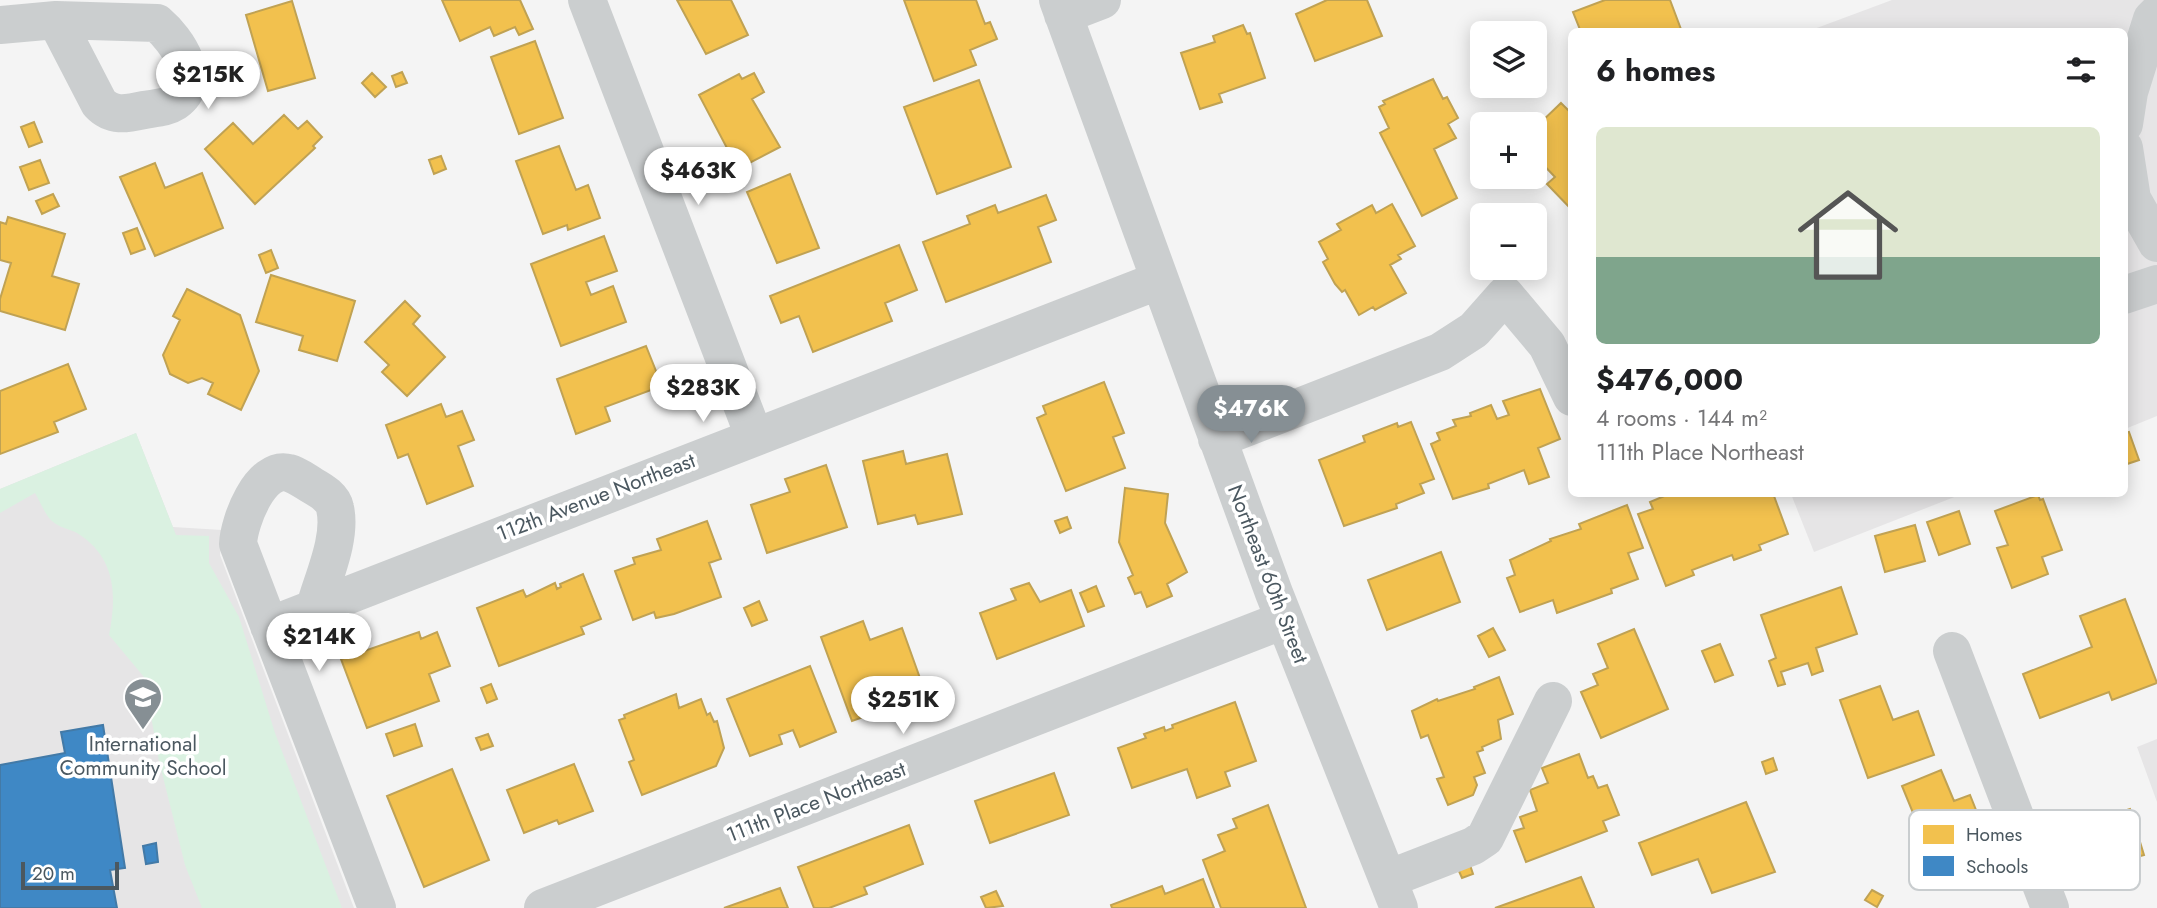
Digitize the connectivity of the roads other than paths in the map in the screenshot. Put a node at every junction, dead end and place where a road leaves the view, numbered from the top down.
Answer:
1 (587, 0) edge
2 (1102, 0) edge
3 (1060, 7) edge
4 (2157, 14) edge
5 (56, 20) dead end
6 (0, 25) edge
7 (2134, 102) edge
8 (2128, 174) edge
9 (2157, 243) edge
10 (1160, 280) junction
11 (2157, 284) edge
12 (2128, 294) edge
13 (1568, 389) edge
14 (754, 436) junction
15 (1217, 439) junction
16 (315, 607) junction
17 (1284, 620) junction
18 (269, 626) junction
19 (1952, 651) dead end
20 (1553, 701) dead end
21 (2012, 810) edge
22 (2042, 890) edge
23 (1394, 894) edge
24 (377, 908) edge
25 (543, 908) edge
26 (2049, 908) edge

1 - 14 street
2 - 3 street
3 - 10 street, Northeast 60th Street
4 - 7 street
5 - 6 street
8 - 9 street
10 - 14 street, 112th Avenue Northeast
10 - 15 street, Northeast 60th Street
11 - 12 street
13 - 15 street
14 - 16 street, 112th Avenue Northeast
15 - 17 street, Northeast 60th Street
16 - 18 street, 112th Avenue Northeast
16 - 18 street
17 - 23 street, Northeast 60th Street
17 - 25 street, 111th Place Northeast
18 - 24 street
19 - 21 street
20 - 23 street
22 - 26 street

